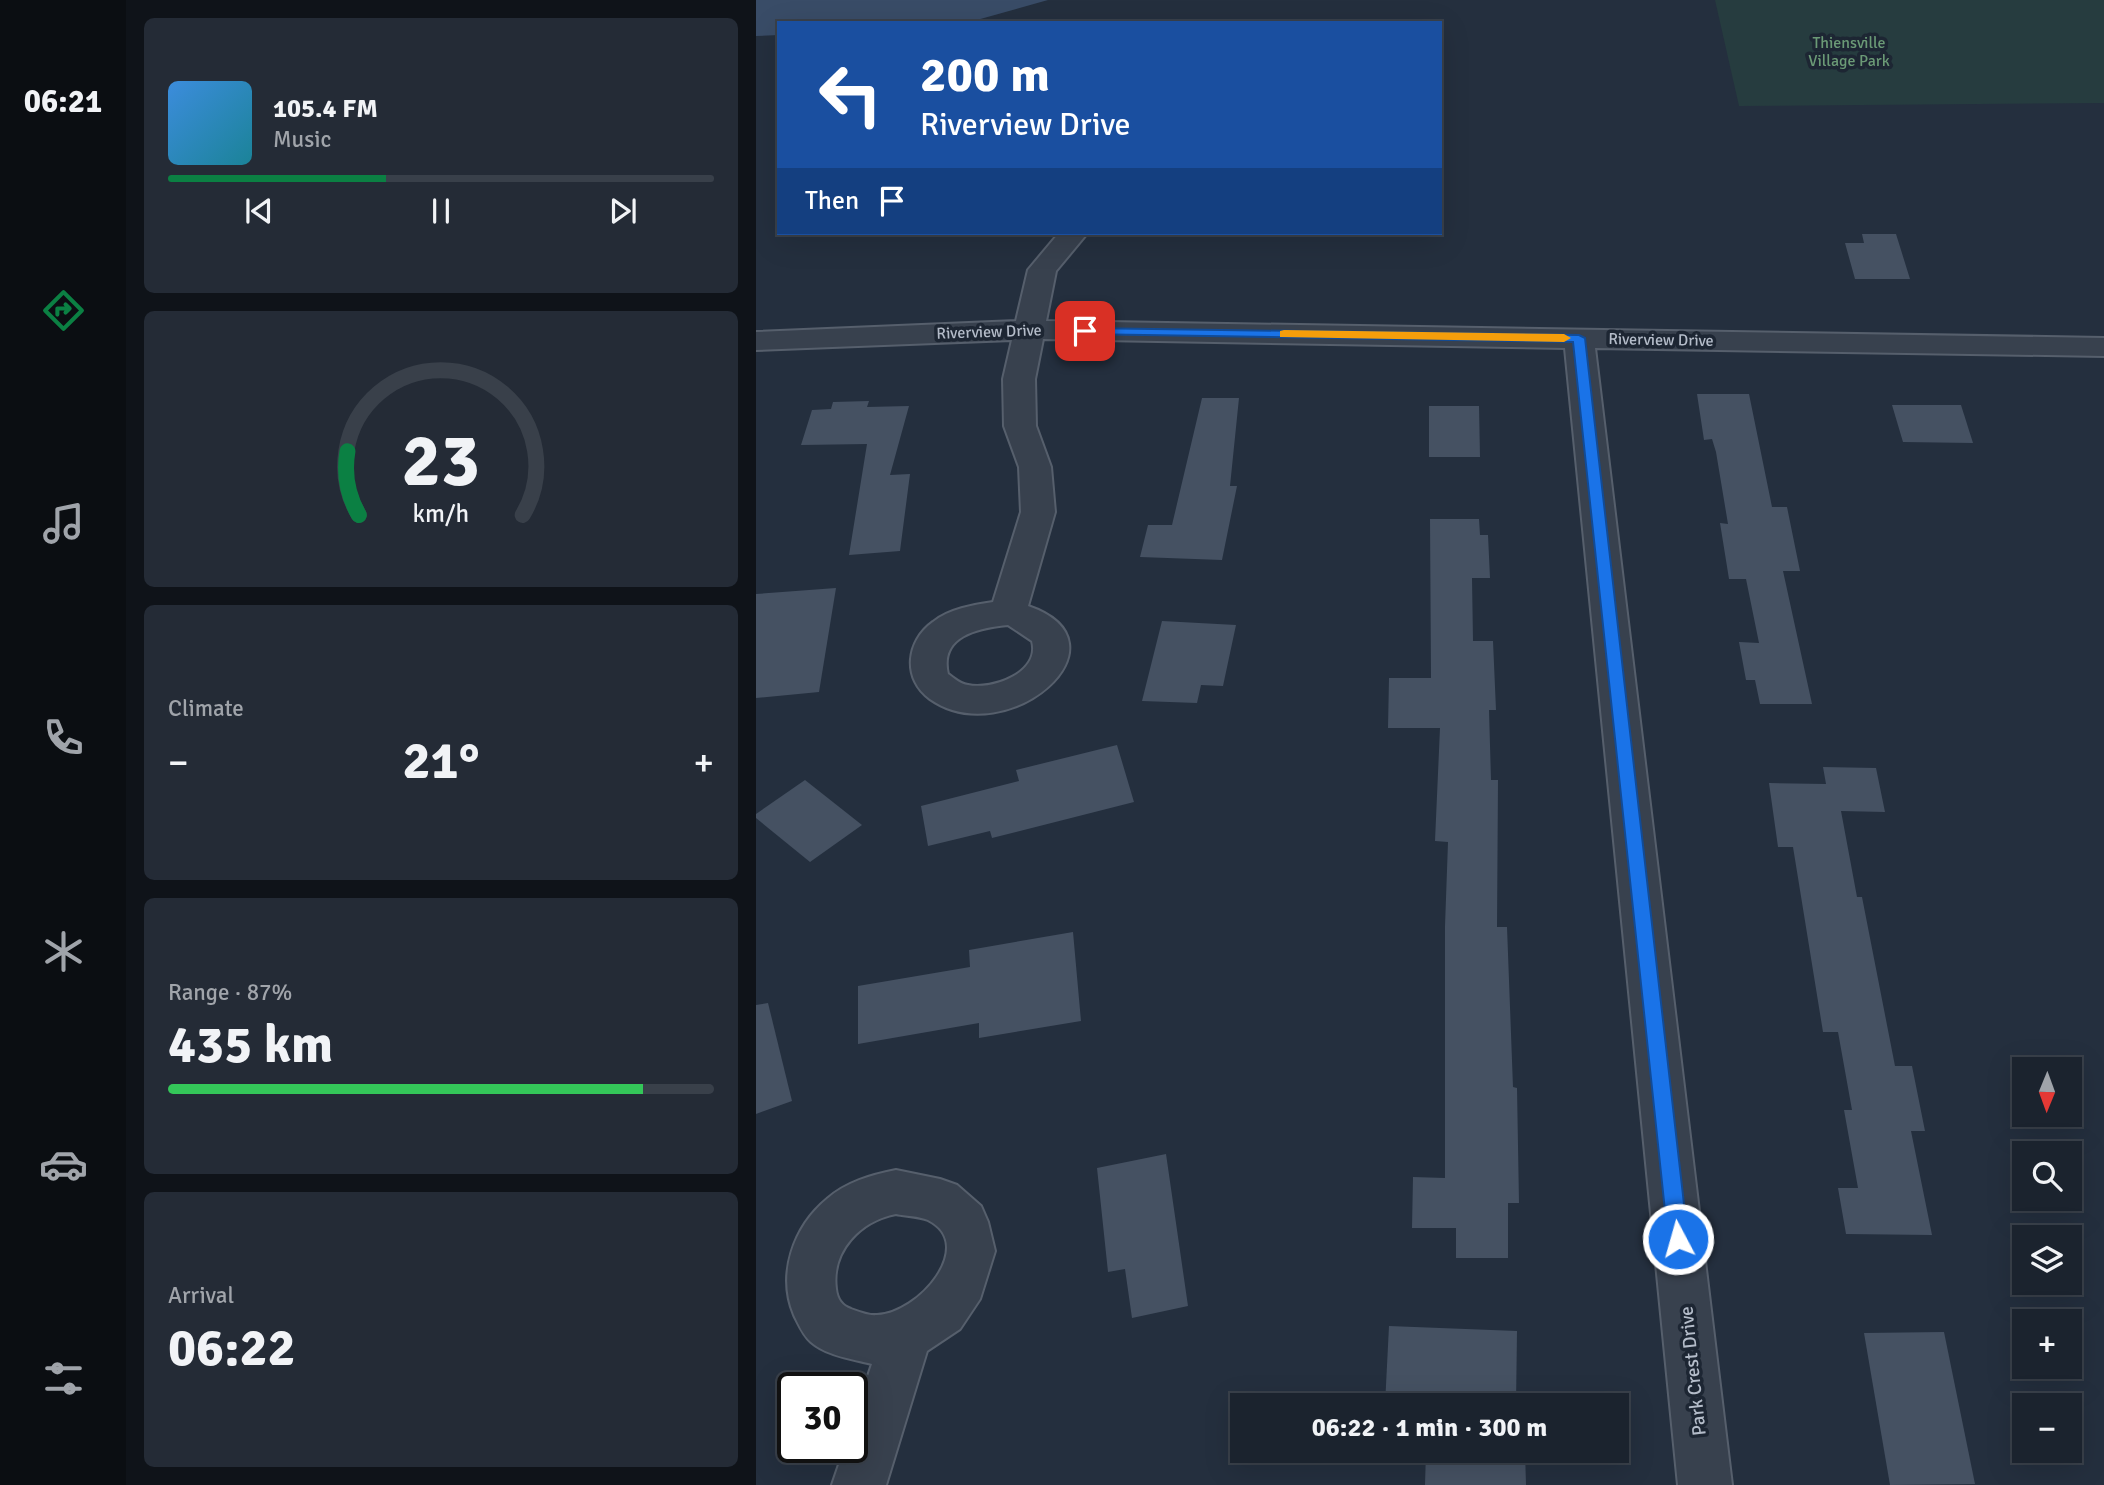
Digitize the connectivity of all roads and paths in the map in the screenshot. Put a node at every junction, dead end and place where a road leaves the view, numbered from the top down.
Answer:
1 (1071, 236) dead end
2 (1029, 330) junction
3 (1579, 338) junction
4 (756, 341) edge
5 (2104, 347) edge
6 (1007, 613) dead end
7 (907, 1335) dead end
8 (859, 1485) edge
9 (1705, 1485) edge

1 - 2 street
2 - 3 street, Riverview Drive
2 - 4 street, Riverview Drive
2 - 6 street
3 - 5 street, Riverview Drive
3 - 9 street, Park Crest Drive
7 - 8 street

